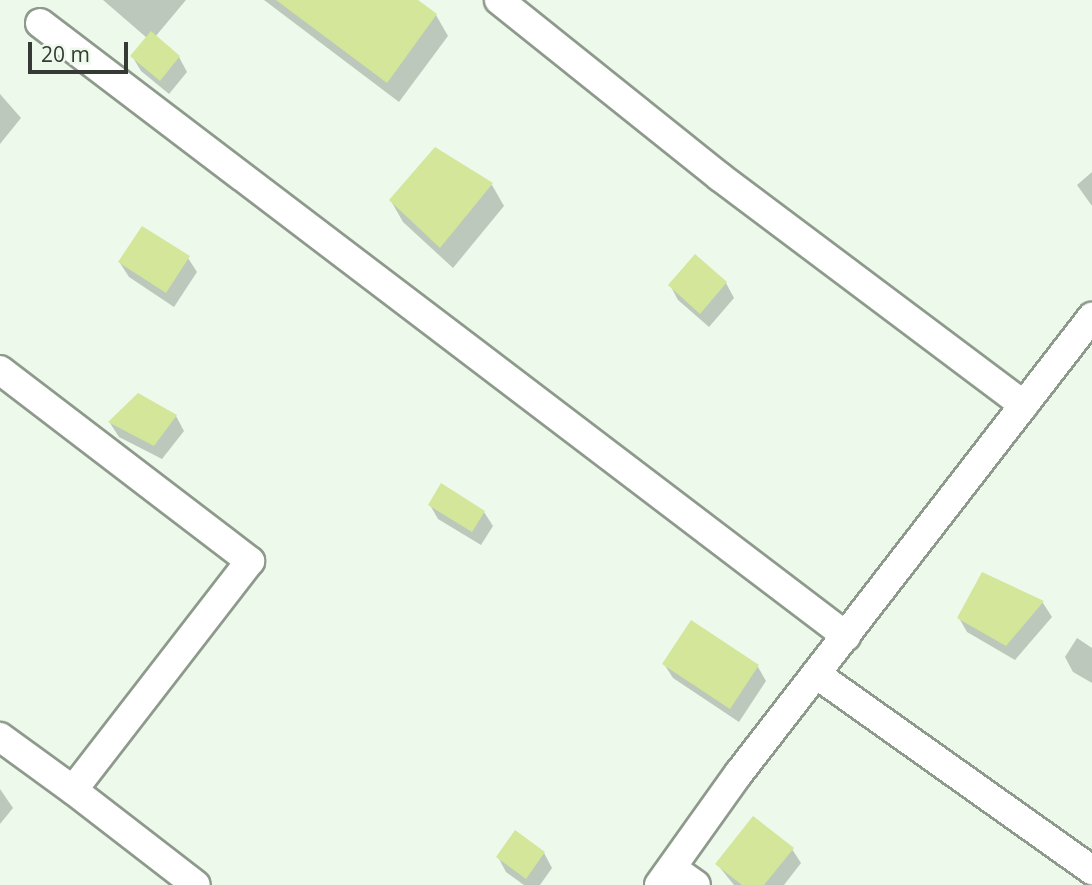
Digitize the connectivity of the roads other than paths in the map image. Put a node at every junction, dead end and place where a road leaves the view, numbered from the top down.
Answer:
1 (499, 0) edge
2 (40, 23) dead end
3 (1092, 317) edge
4 (0, 370) edge
5 (1024, 405) junction
6 (846, 636) junction
7 (816, 674) junction
8 (0, 737) edge
9 (73, 790) junction
10 (1092, 870) edge
11 (666, 876) edge
12 (196, 885) edge
13 (696, 885) edge

1 - 5 street
2 - 6 street
3 - 5 street
4 - 9 street
5 - 6 street
6 - 7 street
7 - 10 street
7 - 11 street
8 - 9 street
9 - 12 street
11 - 13 street

